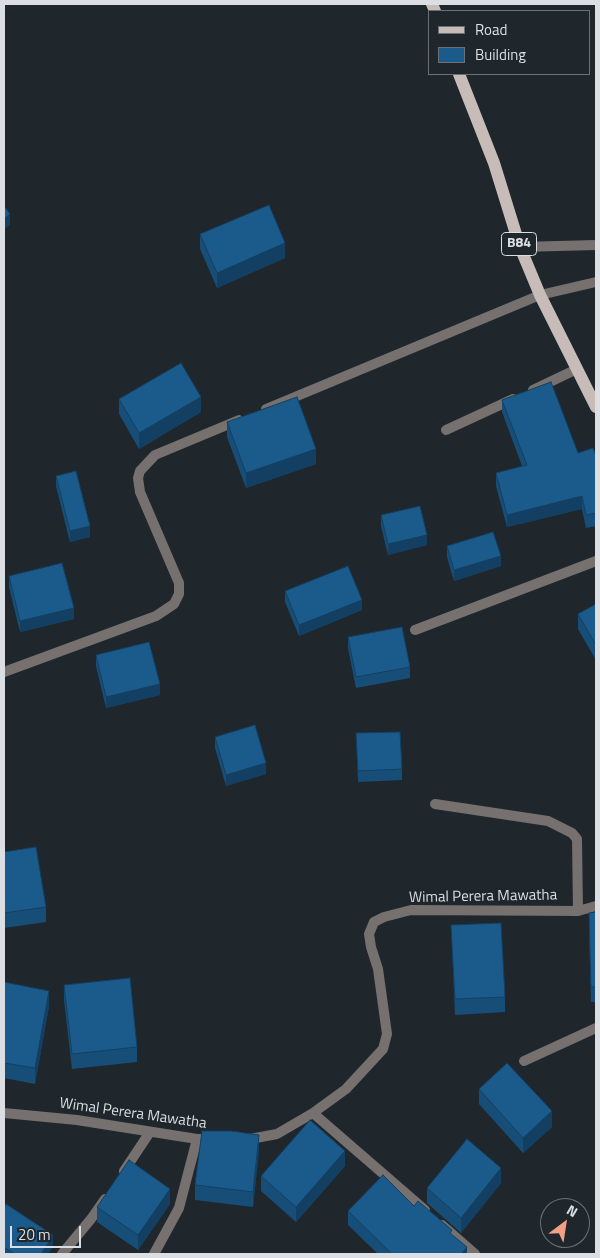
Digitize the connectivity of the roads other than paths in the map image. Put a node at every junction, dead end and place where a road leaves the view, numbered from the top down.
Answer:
1 (459, 75) edge
2 (596, 244) edge
3 (520, 247) junction
4 (596, 282) edge
5 (540, 295) junction
6 (577, 369) junction
7 (596, 407) edge
8 (446, 430) dead end
9 (596, 561) edge
10 (414, 630) dead end
11 (4, 672) edge
12 (435, 804) dead end
13 (596, 906) edge
14 (578, 911) junction
15 (596, 1028) edge
16 (524, 1062) dead end
17 (4, 1113) edge
18 (313, 1113) junction
19 (150, 1132) junction
20 (196, 1139) junction
21 (62, 1254) edge
22 (154, 1254) edge
23 (476, 1254) edge

1 - 3 main road, B84
2 - 3 street
3 - 5 main road, B84
4 - 5 street
5 - 6 main road, B84
5 - 11 street
6 - 7 main road, B84
6 - 8 street
9 - 10 street
12 - 14 street
13 - 14 street, Wimal Perera Mawatha
14 - 18 street, Wimal Perera Mawatha
15 - 16 street
17 - 19 street, Wimal Perera Mawatha
18 - 20 street, Wimal Perera Mawatha
18 - 23 street
19 - 20 street, Wimal Perera Mawatha
19 - 21 street
20 - 22 street

